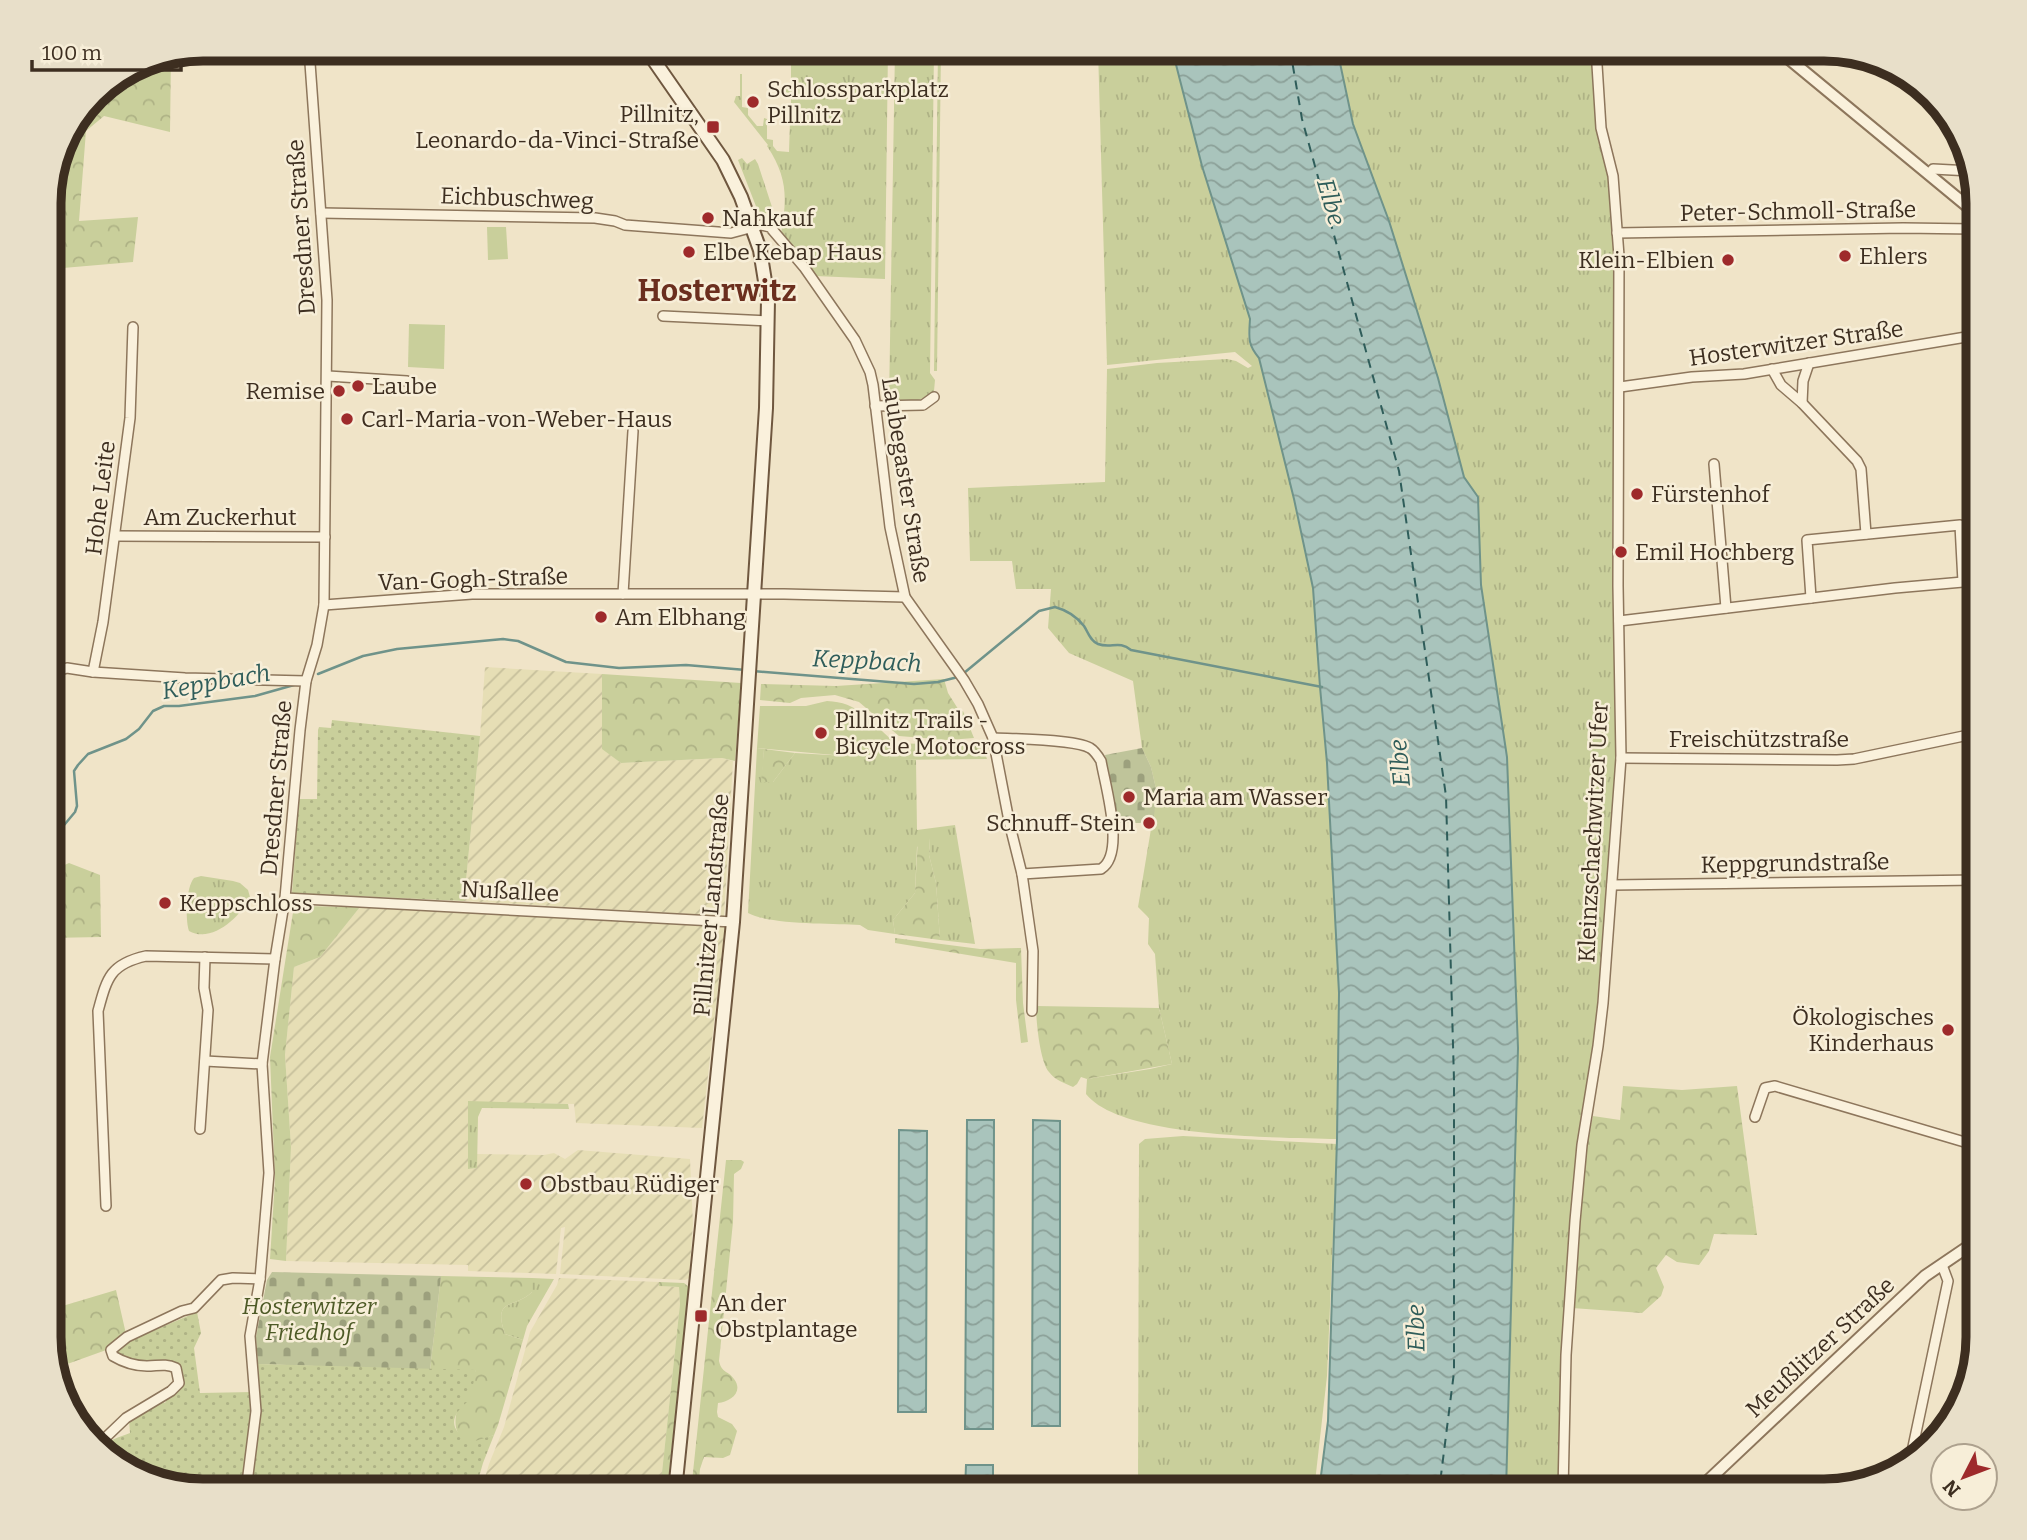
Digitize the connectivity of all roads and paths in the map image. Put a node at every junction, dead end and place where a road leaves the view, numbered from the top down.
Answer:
1 (1598, 61) edge
2 (1792, 61) edge
3 (310, 62) edge
4 (655, 62) edge
5 (1962, 171) edge
6 (1931, 172) junction
7 (1966, 204) edge
8 (321, 213) junction
9 (752, 226) junction
10 (1966, 229) edge
11 (1617, 233) junction
12 (663, 316) dead end
13 (768, 321) junction
14 (133, 327) dead end
15 (1966, 337) edge
16 (1809, 363) junction
17 (1772, 369) junction
18 (328, 376) junction
19 (407, 381) dead end
20 (1620, 387) junction
21 (934, 397) dead end
22 (1802, 403) junction
23 (875, 406) junction
24 (633, 431) dead end
25 (1714, 464) dead end
26 (1866, 534) junction
27 (115, 536) junction
28 (325, 537) junction
29 (1966, 581) edge
30 (1963, 582) junction
31 (623, 594) junction
32 (754, 595) junction
33 (905, 597) junction
34 (1811, 598) junction
35 (324, 605) junction
36 (1726, 608) junction
37 (1619, 621) junction
38 (62, 670) edge
39 (93, 672) junction
40 (306, 681) junction
41 (1966, 736) edge
42 (993, 738) junction
43 (1621, 758) junction
44 (1022, 874) junction
45 (1966, 879) edge
46 (1612, 885) junction
47 (285, 898) junction
48 (733, 922) junction
49 (205, 957) junction
50 (275, 959) junction
51 (1032, 1011) dead end
52 (205, 1061) junction
53 (262, 1064) junction
54 (1755, 1117) dead end
55 (200, 1129) dead end
56 (1966, 1142) edge
57 (106, 1206) dead end
58 (1966, 1248) edge
59 (1942, 1265) junction
60 (260, 1279) junction
61 (105, 1439) edge
62 (1913, 1446) edge
63 (248, 1479) edge
64 (676, 1479) edge
65 (1563, 1479) edge
66 (1714, 1479) edge

1 - 11 street, Kleinzschachwitzer Ufer
2 - 6 street
3 - 8 street, Dresdner Straße
4 - 9 main road, Pillnitzer Landstraße
5 - 6 street
6 - 7 street
8 - 9 street, Eichbuschweg
8 - 18 street, Dresdner Straße
9 - 13 main road, Pillnitzer Landstraße
9 - 23 street, Laubegaster Straße
10 - 11 street, Peter-Schmoll-Straße
11 - 20 street, Kleinzschachwitzer Ufer
12 - 13 street
13 - 32 main road, Pillnitzer Landstraße
14 - 27 street, Hohe Leite
15 - 16 street, Hosterwitzer Straße
16 - 17 street, Hosterwitzer Straße
16 - 22 street
17 - 20 street, Hosterwitzer Straße
17 - 22 street
18 - 19 street
18 - 28 street, Dresdner Straße
20 - 37 street, Kleinzschachwitzer Ufer
21 - 23 street
22 - 26 street
23 - 33 street, Laubegaster Straße
24 - 31 street
25 - 36 street
26 - 30 street
26 - 34 street
27 - 28 street, Am Zuckerhut
27 - 39 street, Hohe Leite
28 - 35 street, Dresdner Straße
29 - 30 street
30 - 34 street
31 - 32 street, Van-Gogh-Straße
31 - 35 street, Van-Gogh-Straße
32 - 33 street, Van-Gogh-Straße
32 - 48 main road, Pillnitzer Landstraße
33 - 42 street, Laubegaster Straße
34 - 36 street
35 - 40 street, Dresdner Straße
36 - 37 street
37 - 43 street, Kleinzschachwitzer Ufer
38 - 39 street
39 - 40 street
40 - 47 street, Dresdner Straße
41 - 43 street, Freischützstraße
42 - 44 street, Laubegaster Straße
42 - 44 street
43 - 46 street, Kleinzschachwitzer Ufer
44 - 51 street, Laubegaster Straße
45 - 46 street, Keppgrundstraße
46 - 65 street, Kleinzschachwitzer Ufer
47 - 48 street, Nußallee
47 - 50 street, Dresdner Straße
48 - 64 main road, Pillnitzer Landstraße
49 - 50 street
49 - 52 street
49 - 57 street
50 - 53 street, Dresdner Straße
52 - 53 street
52 - 55 street
53 - 60 street, Dresdner Straße
54 - 56 street
58 - 59 street, Meußlitzer Straße
59 - 62 street
59 - 66 street, Meußlitzer Straße
60 - 61 street
60 - 63 street, Dresdner Straße

